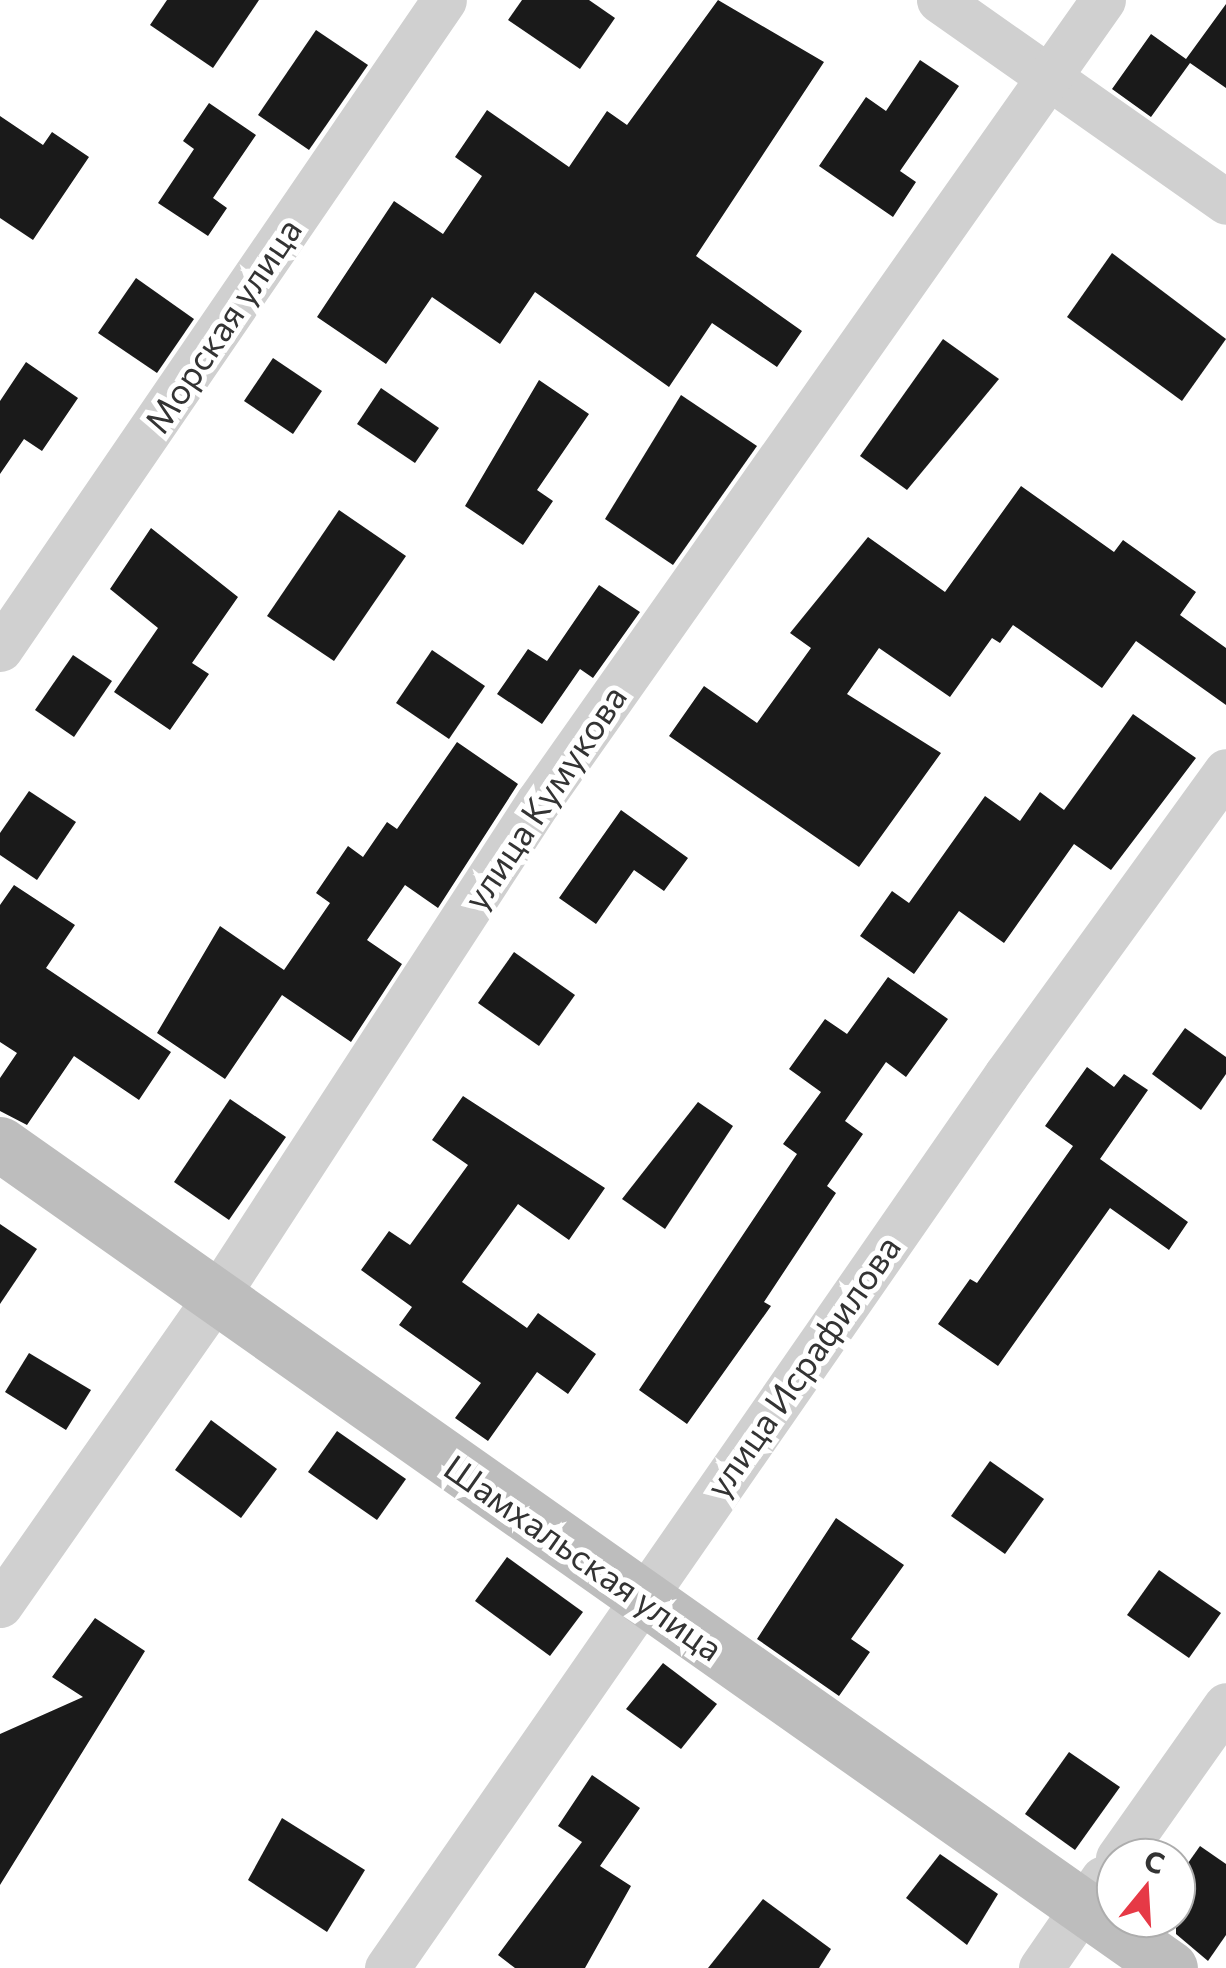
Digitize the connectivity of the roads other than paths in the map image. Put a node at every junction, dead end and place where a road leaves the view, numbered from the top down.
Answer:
1 (444, 0) edge
2 (939, 0) edge
3 (1103, 0) edge
4 (1048, 77) junction
5 (1226, 202) edge
6 (0, 649) edge
7 (1226, 771) edge
8 (0, 1144) edge
9 (216, 1297) junction
10 (641, 1598) junction
11 (0, 1605) edge
12 (1226, 1705) edge
13 (1132, 1838) edge
14 (1096, 1888) edge
15 (1082, 1908) junction
16 (388, 1968) edge
17 (1040, 1968) edge
18 (1170, 1968) edge

1 - 6 street, Морская улица
2 - 4 street
3 - 4 street, улица Кумукова
4 - 5 street
4 - 9 street, улица Кумукова
7 - 10 street, улица Исрафилова
8 - 9 street, Шамхальская улица
9 - 10 street, Шамхальская улица
9 - 11 street, улица Кумукова
10 - 15 street, Шамхальская улица
10 - 16 street, улица Исрафилова
12 - 13 street
14 - 15 street
15 - 17 street
15 - 18 street, Шамхальская улица

